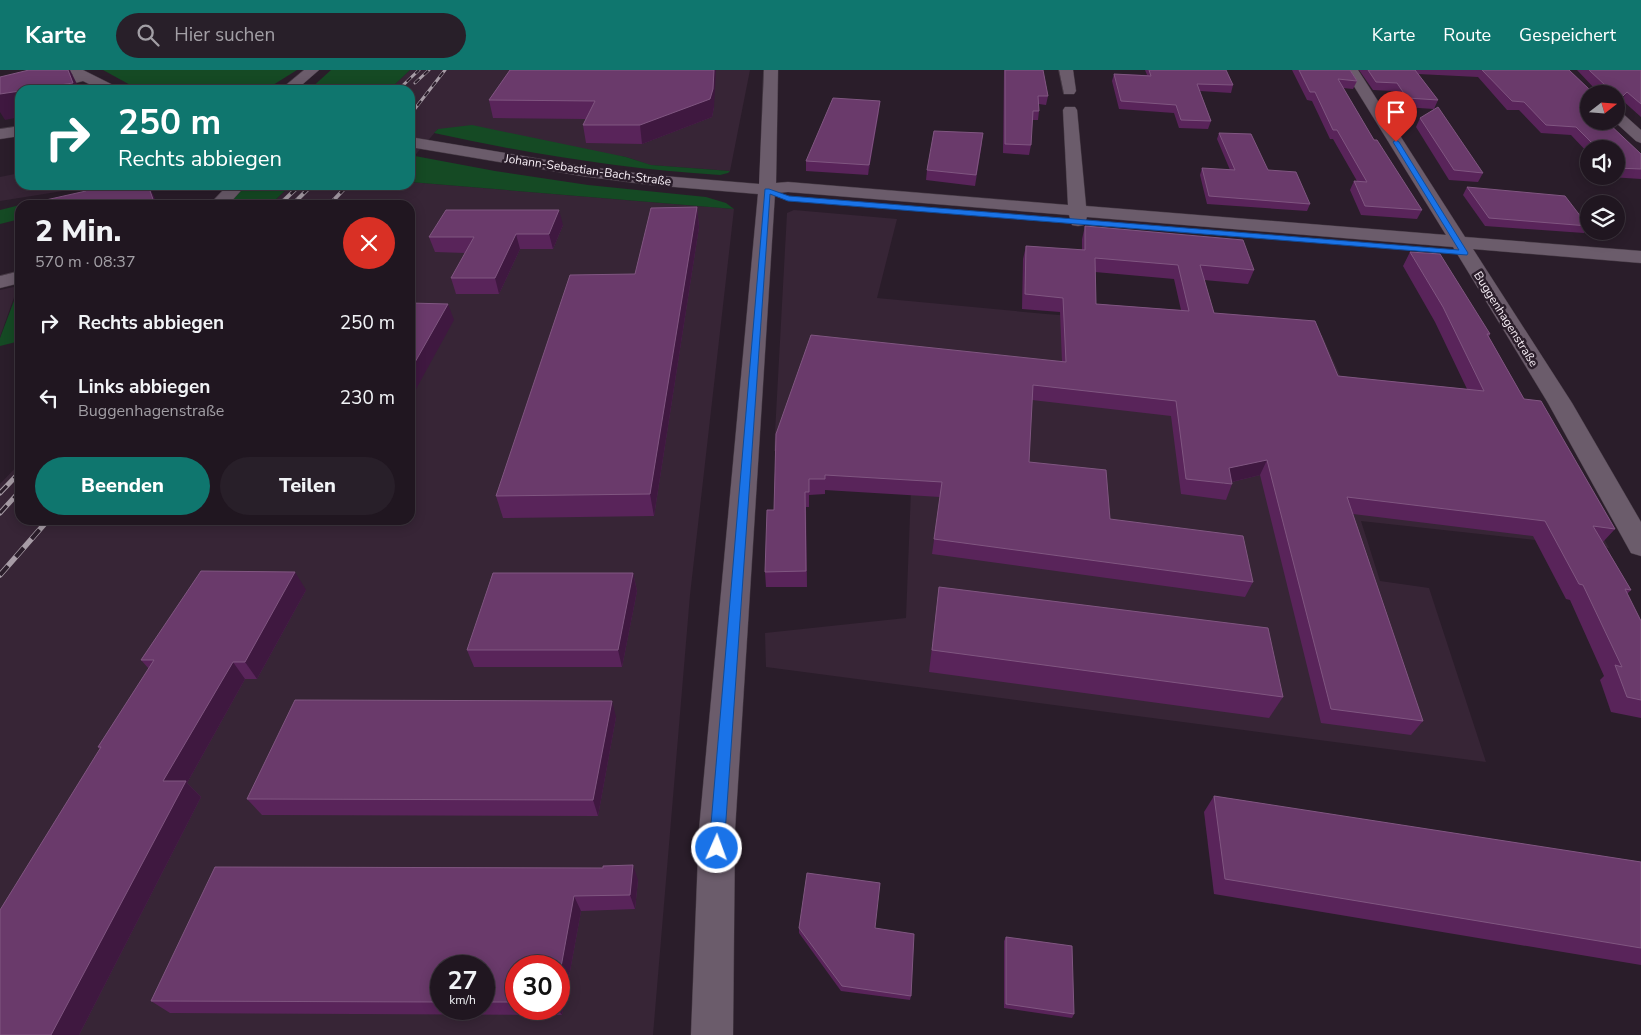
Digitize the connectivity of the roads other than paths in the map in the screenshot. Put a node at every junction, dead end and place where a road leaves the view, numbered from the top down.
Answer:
1 (312, 70) edge
2 (771, 70) edge
3 (1066, 70) edge
4 (1351, 70) edge
5 (79, 73) edge
6 (46, 85) edge
7 (102, 85) edge
8 (294, 85) edge
9 (1069, 90) dead end
10 (1070, 110) dead end
11 (1625, 124) edge
12 (15, 132) edge
13 (0, 134) edge
14 (1641, 138) edge
15 (415, 143) edge
16 (233, 190) edge
17 (767, 190) junction
18 (223, 200) edge
19 (1077, 216) junction
20 (1461, 247) junction
21 (1641, 257) edge
22 (1641, 268) edge
23 (15, 278) edge
24 (0, 282) edge
25 (1641, 546) edge
26 (712, 1035) edge

1 - 8 street
2 - 17 street
3 - 9 street
4 - 20 street, Buggenhagenstraße
5 - 6 street
5 - 7 street
10 - 19 street
11 - 14 street
12 - 13 street
15 - 17 street, Johann-Sebastian-Bach-Straße
16 - 18 street
17 - 19 street, Johann-Sebastian-Bach-Straße
17 - 26 street
19 - 20 street, Johann-Sebastian-Bach-Straße
20 - 21 street, Johann-Sebastian-Bach-Straße
20 - 22 street, Johann-Sebastian-Bach-Straße
20 - 25 street, Buggenhagenstraße
23 - 24 street

